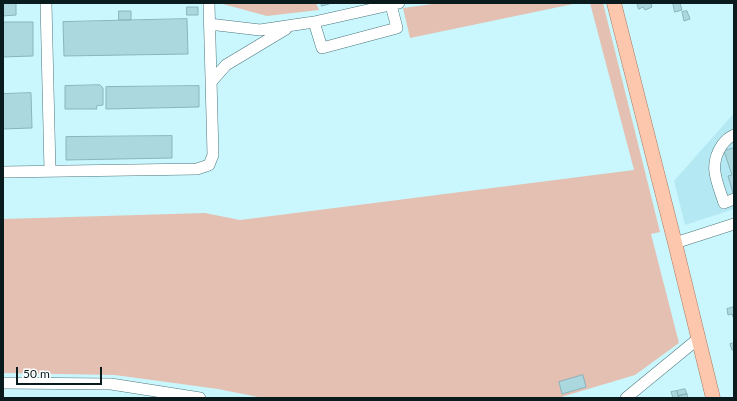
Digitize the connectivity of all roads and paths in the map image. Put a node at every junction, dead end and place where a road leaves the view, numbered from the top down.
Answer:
1 (46, 3) edge
2 (209, 3) edge
3 (614, 3) edge
4 (395, 4) edge
5 (314, 22) junction
6 (209, 24) junction
7 (292, 26) junction
8 (211, 82) junction
9 (734, 135) edge
10 (50, 171) junction
11 (3, 172) edge
12 (734, 199) edge
13 (734, 224) edge
14 (676, 243) junction
15 (699, 338) junction
16 (3, 383) edge
17 (200, 398) edge
18 (626, 398) edge
19 (713, 398) edge

1 - 10 street
2 - 6 street
3 - 14 main road
4 - 5 street
4 - 5 street
5 - 7 street
6 - 7 street
6 - 8 street
7 - 8 street
8 - 10 street
9 - 12 street
10 - 11 street
13 - 14 street
14 - 15 main road
15 - 18 street
15 - 19 main road
16 - 17 street

